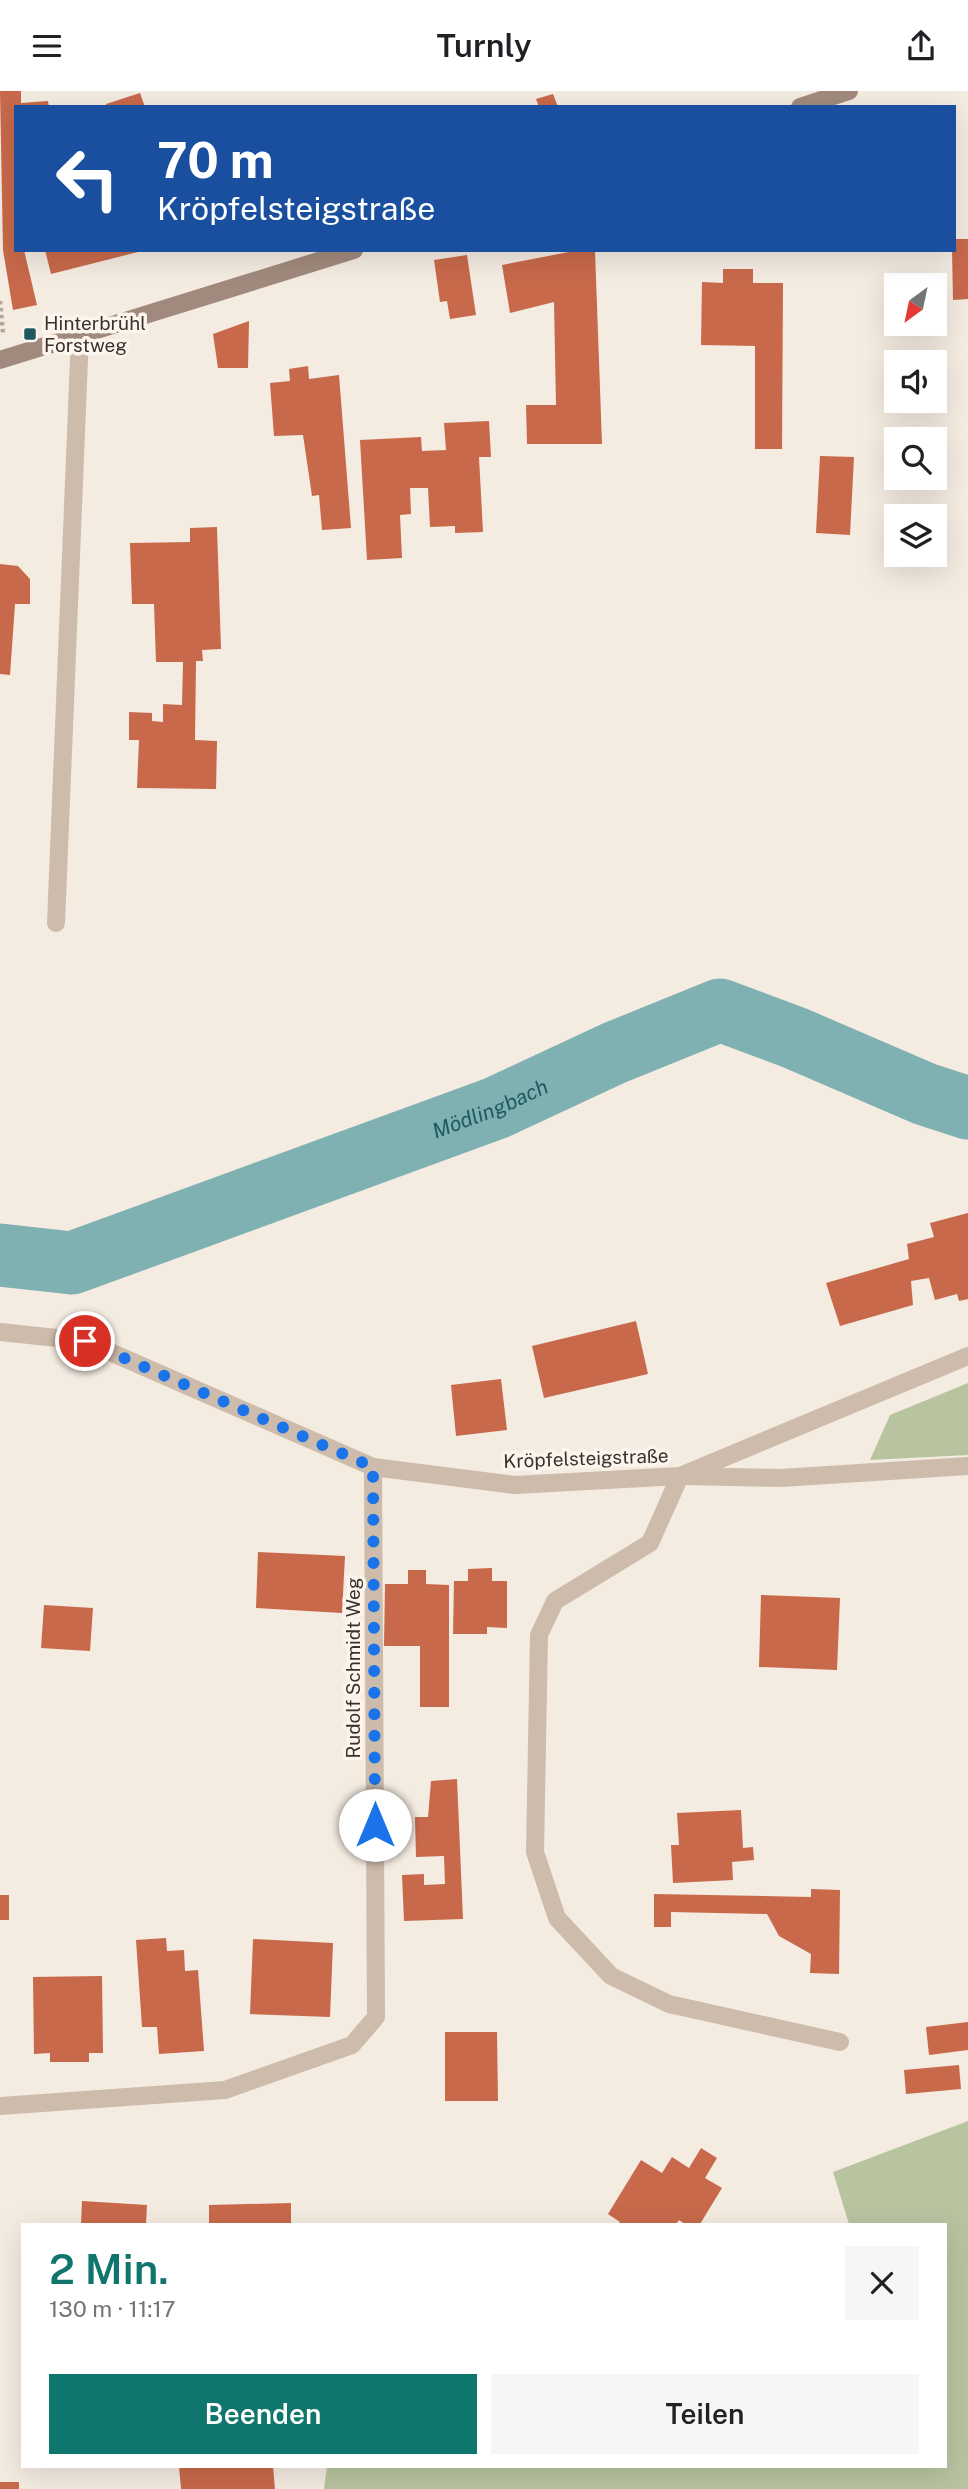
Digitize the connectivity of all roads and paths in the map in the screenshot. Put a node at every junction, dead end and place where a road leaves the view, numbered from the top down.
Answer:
1 (849, 91) edge
2 (806, 105) edge
3 (348, 252) edge
4 (80, 335) junction
5 (0, 360) edge
6 (56, 923) dead end
7 (0, 1332) edge
8 (968, 1356) edge
9 (968, 1466) edge
10 (373, 1467) junction
11 (680, 1476) junction
12 (840, 2042) dead end
13 (0, 2106) edge

1 - 2 main road
3 - 4 main road
4 - 5 main road
4 - 6 street
7 - 10 street, Kröpfelsteigstraße
8 - 11 street, Kröpfelsteigstraße
9 - 11 street
10 - 11 street, Kröpfelsteigstraße
10 - 13 street, Rudolf Schmidt Weg
11 - 12 street

